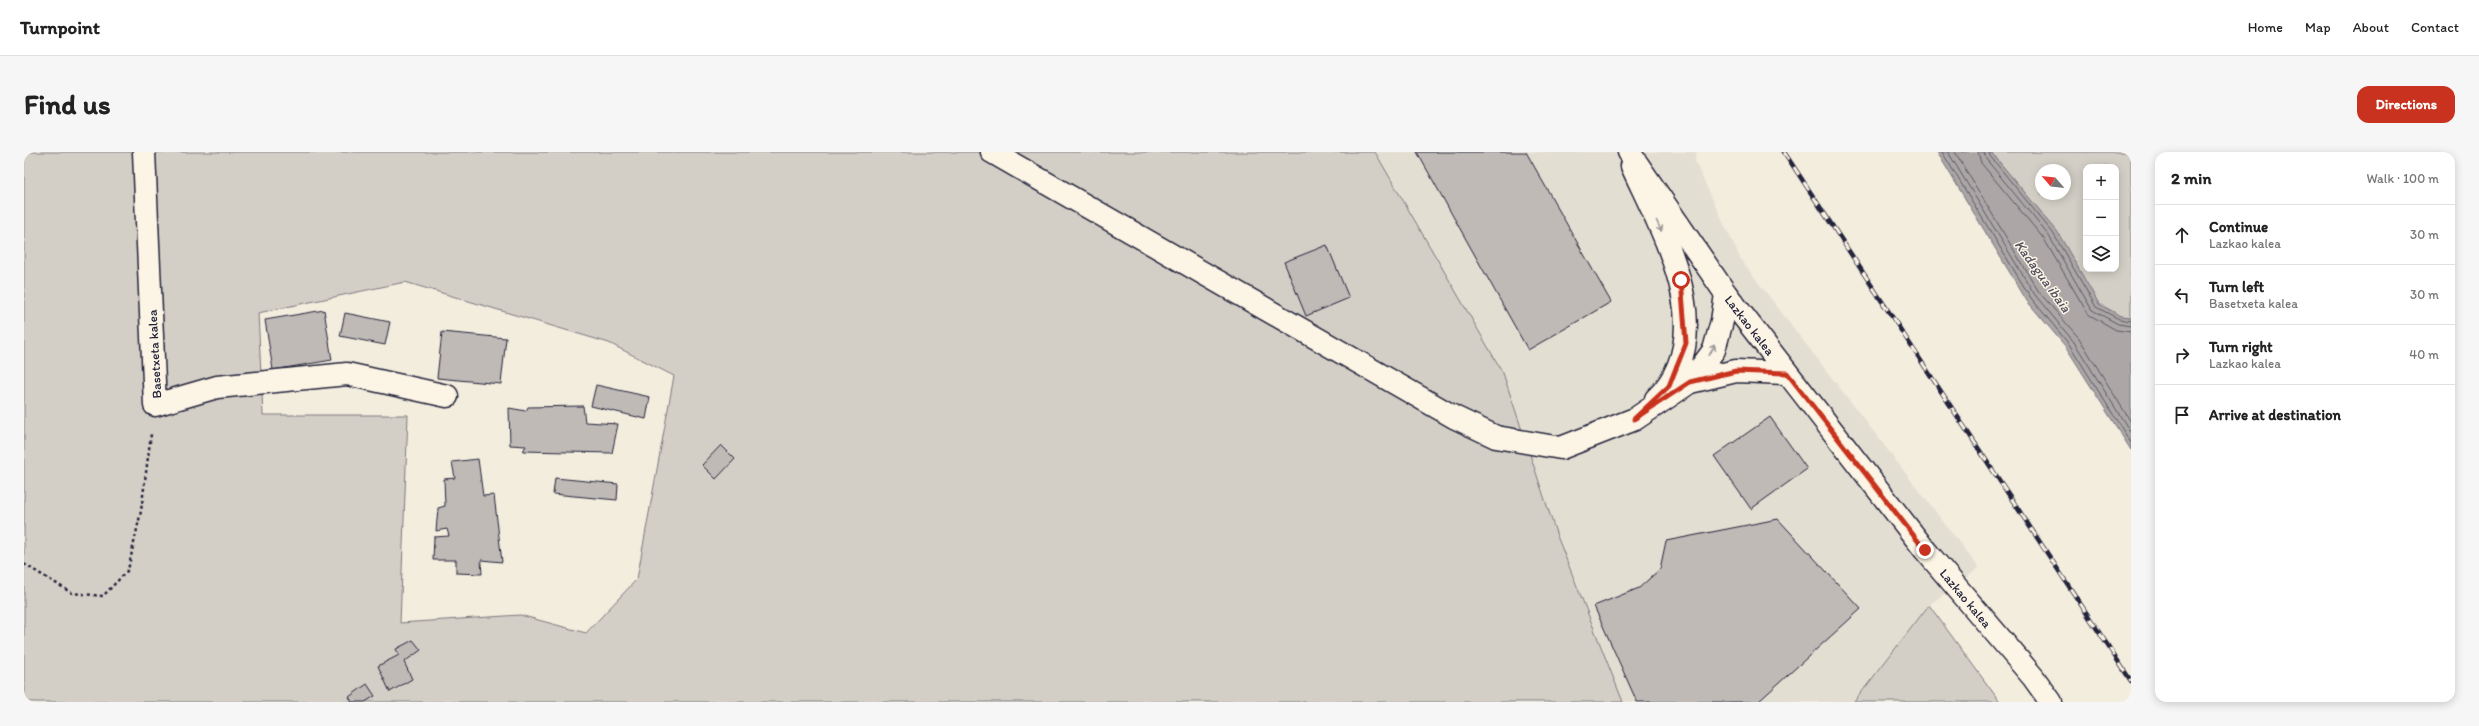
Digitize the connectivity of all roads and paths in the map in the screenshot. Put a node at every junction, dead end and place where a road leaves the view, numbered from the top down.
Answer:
1 (144, 152) edge
2 (992, 152) edge
3 (1625, 152) edge
4 (1629, 152) edge
5 (1726, 294) junction
6 (1787, 373) junction
7 (1690, 382) junction
8 (448, 396) dead end
9 (155, 405) junction
10 (1634, 419) junction
11 (24, 564) edge
12 (2051, 702) edge

1 - 9 street, Basetxeta kalea
2 - 10 street
3 -> 10 street
4 - 5 street, Lazkao kalea
5 - 6 street, Lazkao kalea
7 -> 5 street
6 - 7 street
6 - 12 street, Lazkao kalea
7 - 10 street
8 - 9 street, Basetxeta kalea
9 - 11 path

